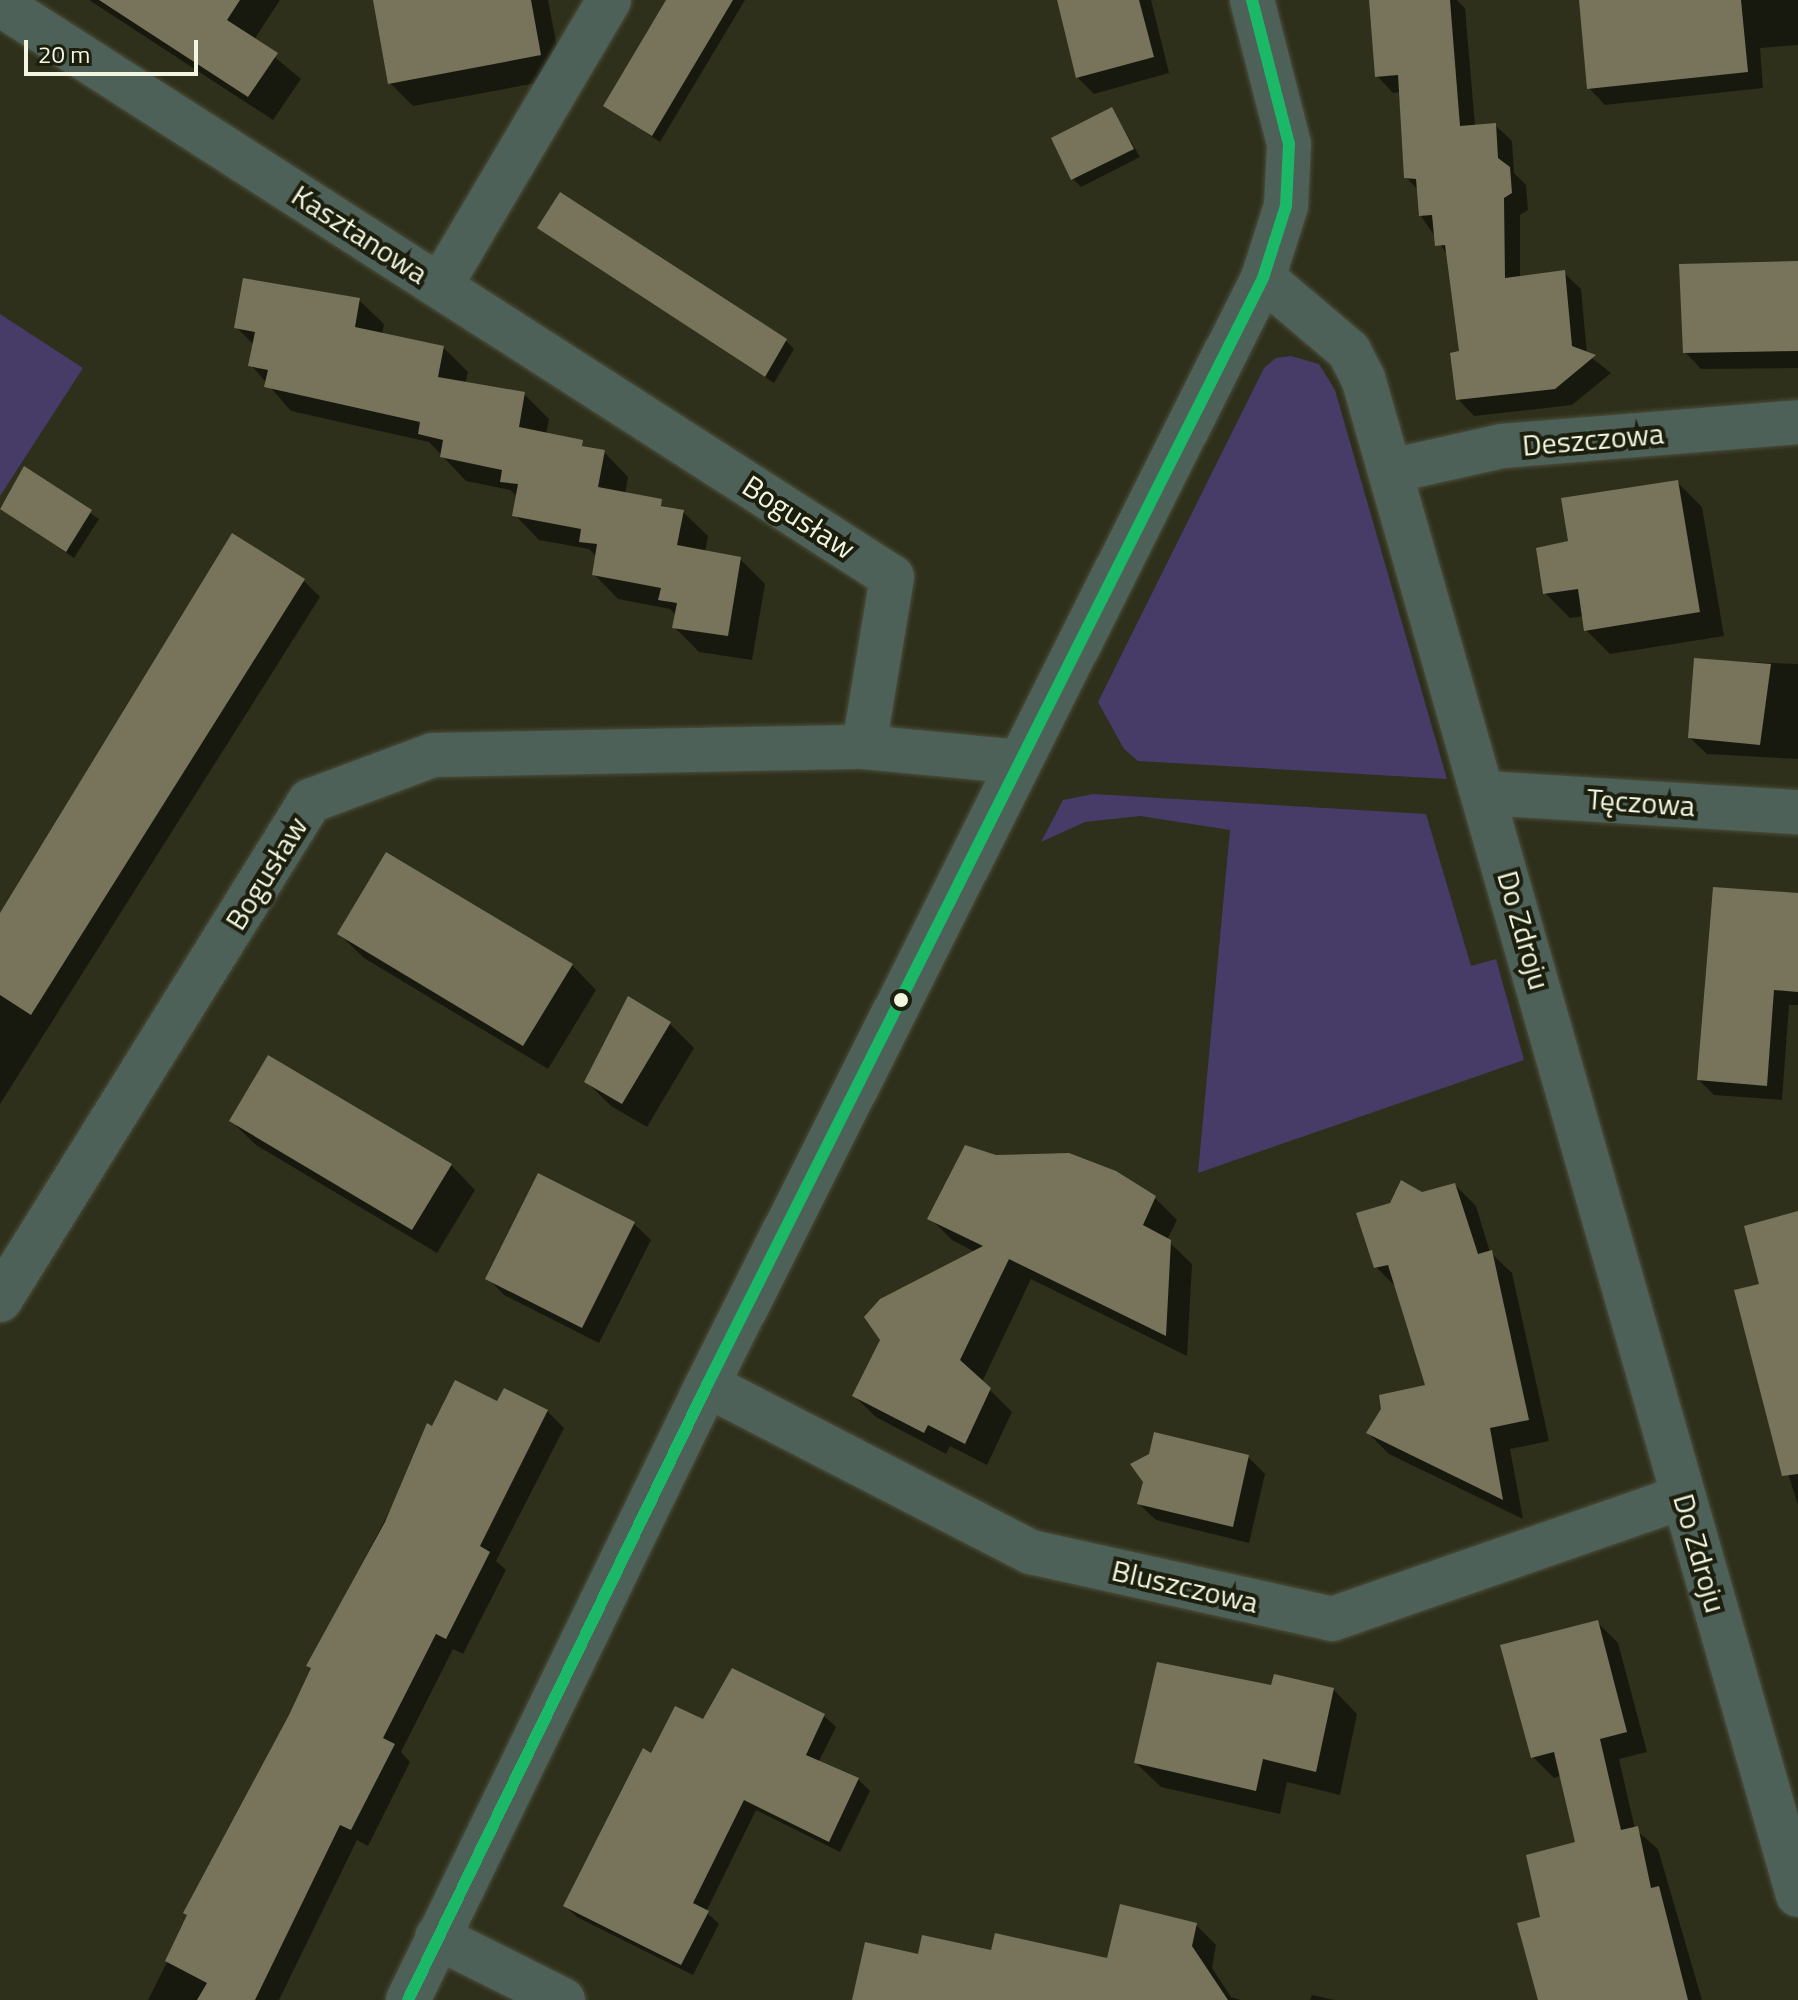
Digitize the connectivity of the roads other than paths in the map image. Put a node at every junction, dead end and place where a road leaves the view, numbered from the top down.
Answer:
1 (609, 0) edge
2 (1252, 0) edge
3 (0, 4) edge
4 (1263, 278) junction
5 (440, 286) junction
6 (1798, 422) edge
7 (1391, 471) junction
8 (864, 747) junction
9 (1019, 762) junction
10 (1484, 793) junction
11 (1798, 812) edge
12 (0, 1300) edge
13 (707, 1385) junction
14 (1683, 1497) junction
15 (1798, 1895) edge
16 (437, 1937) junction
17 (408, 2000) edge
18 (563, 2000) edge

1 - 5 street, Kasztanowa
2 - 4 street
3 - 5 street, Kasztanowa
4 - 7 street, Do Zdroju
4 - 9 street
5 - 8 street, Bogusław
6 - 7 street, Deszczowa
7 - 10 street, Do Zdroju
8 - 9 street, Bogusław
8 - 12 street, Bogusław
9 - 13 street
10 - 11 street, Tęczowa
10 - 14 street, Do Zdroju
13 - 14 street, Bluszczowa
13 - 16 street
14 - 15 street, Do Zdroju
16 - 17 street
16 - 18 street

